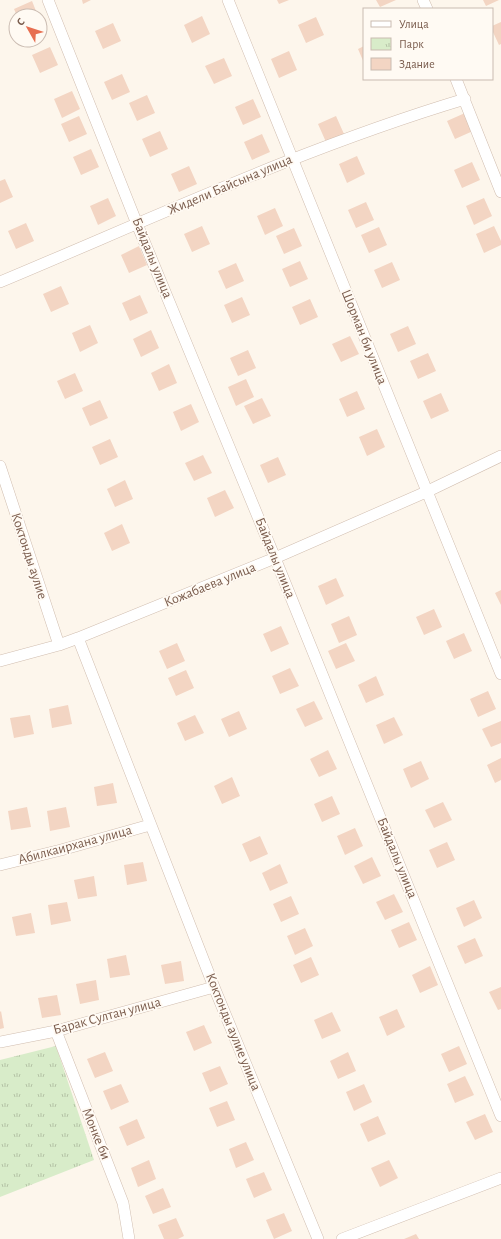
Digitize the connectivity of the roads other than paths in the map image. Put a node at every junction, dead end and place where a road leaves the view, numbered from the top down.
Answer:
1 (48, 0) edge
2 (228, 0) edge
3 (456, 80) edge
4 (465, 99) junction
5 (292, 159) junction
6 (501, 192) edge
7 (137, 224) junction
8 (0, 282) edge
9 (501, 456) edge
10 (0, 466) edge
11 (426, 492) junction
12 (275, 558) junction
13 (78, 638) junction
14 (58, 645) junction
15 (0, 661) edge
16 (501, 674) edge
17 (150, 825) junction
18 (0, 865) edge
19 (214, 987) junction
20 (56, 1031) junction
21 (0, 1042) edge
22 (501, 1116) edge
23 (501, 1178) edge
24 (129, 1239) edge
25 (318, 1239) edge
26 (342, 1239) edge

1 - 7 street, Байдалы улица
2 - 5 street, Шорман би улица
3 - 4 street
4 - 5 street, Жидели Байсына улица
4 - 6 street
5 - 7 street, Жидели Байсына улица
5 - 11 street, Шорман би улица
7 - 8 street, Жидели Байсына улица
7 - 12 street, Байдалы улица
9 - 11 street, Кожабаева улица
10 - 14 street, Коктонды аулие
11 - 12 street, Кожабаева улица
11 - 16 street, Шорман би улица
12 - 13 street, Кожабаева улица
12 - 22 street, Байдалы улица
13 - 14 street, Кожабаева улица
13 - 17 street, Коктонды аулие улица
14 - 15 street, Кожабаева улица
17 - 18 street, Абилкаирхана улица
17 - 19 street, Коктонды аулие улица
19 - 20 street, Барак Султан улица
19 - 25 street, Коктонды аулие улица
20 - 21 street, Барак Султан улица
20 - 24 street, Монке би
23 - 26 street

